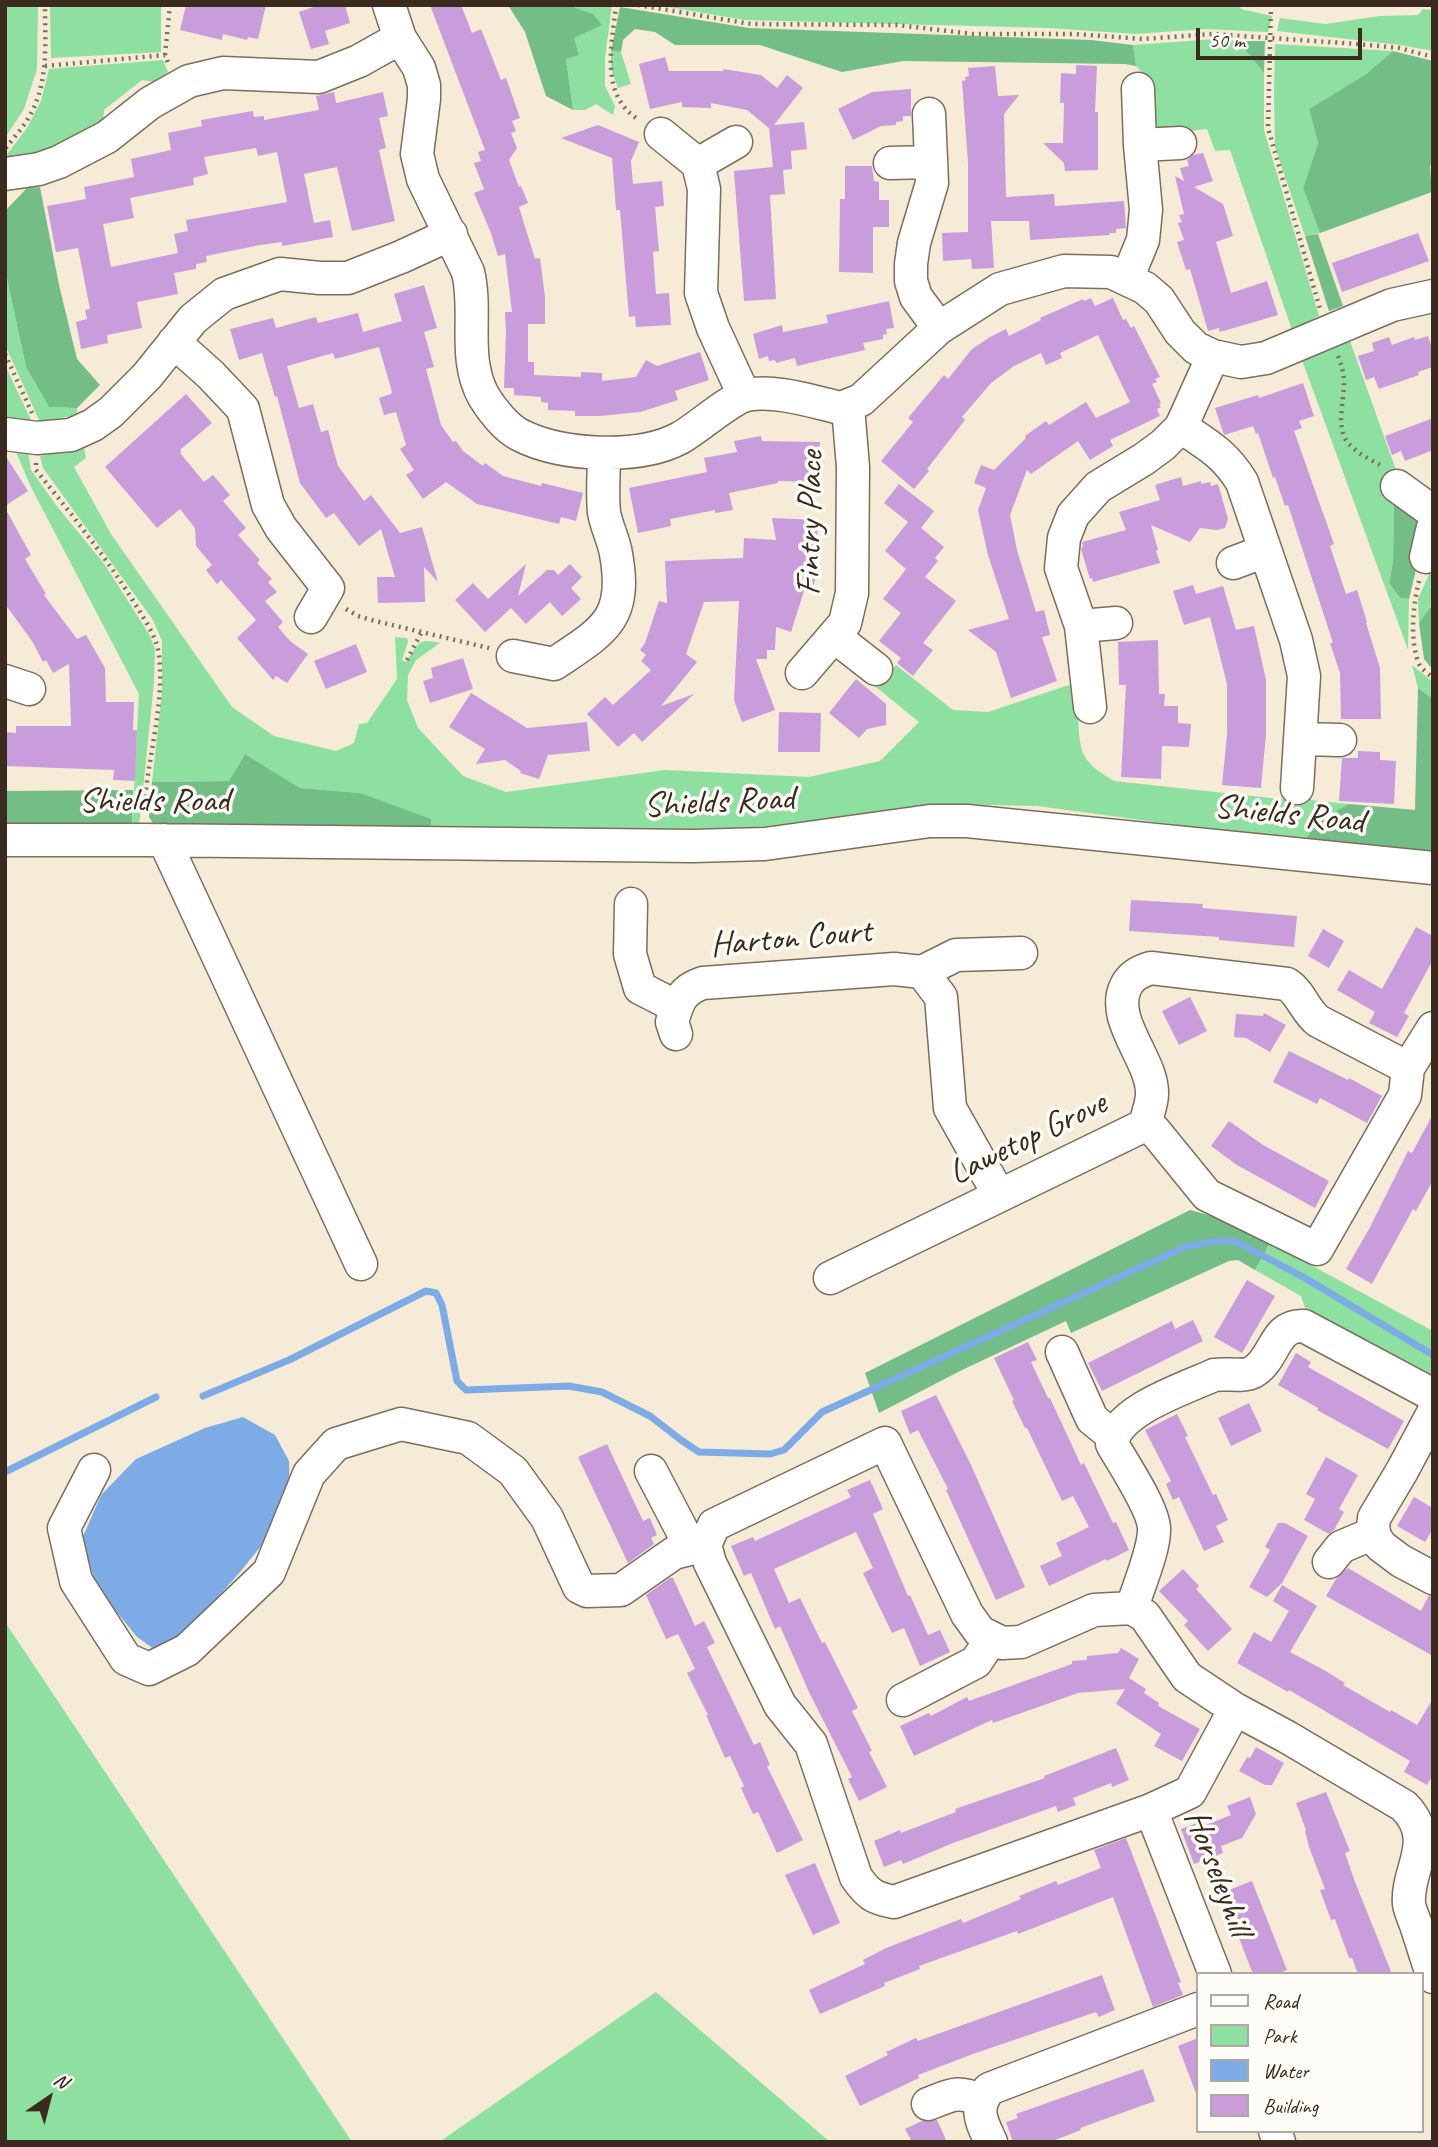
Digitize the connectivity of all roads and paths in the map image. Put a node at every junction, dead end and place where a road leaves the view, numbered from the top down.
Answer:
1 (45, 5) edge
2 (170, 5) edge
3 (389, 5) edge
4 (615, 5) edge
5 (638, 5) edge
6 (1271, 5) edge
7 (1270, 37) junction
8 (400, 38) junction
9 (165, 55) junction
10 (1433, 57) edge
11 (46, 66) junction
12 (177, 87) junction
13 (1138, 89) dead end
14 (929, 114) dead end
15 (661, 134) joint
16 (736, 142) dead end
17 (1180, 143) dead end
18 (1140, 145) junction
19 (5, 148) edge
20 (930, 162) junction
21 (890, 163) dead end
22 (698, 164) junction
23 (5, 174) edge
24 (451, 234) junction
25 (1127, 279) junction
26 (1433, 296) edge
27 (939, 328) junction
28 (1327, 332) junction
29 (174, 342) junction
30 (5, 354) edge
31 (1213, 356) junction
32 (744, 395) junction
33 (848, 407) junction
34 (1181, 428) junction
35 (5, 435) edge
36 (37, 438) junction
37 (604, 453) junction
38 (1397, 486) joint
39 (1433, 512) edge
40 (1433, 527) edge
41 (1265, 551) junction
42 (1426, 557) joint
43 (1233, 563) dead end
44 (337, 580) junction
45 (311, 617) dead end
46 (1116, 623) dead end
47 (1081, 626) junction
48 (421, 633) junction
49 (835, 637) junction
50 (513, 656) joint
51 (407, 660) dead end
52 (876, 669) dead end
53 (802, 673) dead end
54 (1433, 678) edge
55 (1090, 707) dead end
56 (1301, 739) junction
57 (1340, 740) dead end
58 (1297, 788) dead end
59 (5, 840) edge
60 (153, 840) junction
61 (1433, 869) edge
62 (631, 904) dead end
63 (1021, 953) dead end
64 (922, 972) junction
65 (1433, 1028) edge
66 (1408, 1068) junction
67 (1145, 1125) junction
68 (999, 1195) junction
69 (361, 1264) dead end
70 (830, 1278) dead end
71 (1062, 1352) dead end
72 (1433, 1395) edge
73 (1433, 1413) edge
74 (1113, 1436) junction
75 (94, 1470) dead end
76 (651, 1471) dead end
77 (1374, 1533) junction
78 (705, 1545) junction
79 (1329, 1562) dead end
80 (1433, 1578) edge
81 (1132, 1608) junction
82 (992, 1638) junction
83 (903, 1700) dead end
84 (1235, 1709) junction
85 (1151, 1810) junction
86 (1423, 1810) edge
87 (1214, 1972) edge
88 (1433, 1977) edge
89 (1196, 2010) edge
90 (981, 2100) junction
91 (928, 2104) dead end
92 (991, 2142) edge

1 - 11 path
2 - 9 path
3 - 8 street
4 - 15 path
5 - 7 path
6 - 7 path
7 - 10 path
7 - 28 path
8 - 12 street
8 - 24 street
9 - 11 path
9 - 12 path
11 - 19 path
12 - 23 street
13 - 18 street
14 - 20 street
15 - 22 street
16 - 22 street
17 - 18 street
18 - 25 street
20 - 21 street
20 - 27 street
22 - 32 street
24 - 29 street
24 - 37 street
25 - 27 street
25 - 31 street
26 - 28 street
27 - 33 street
28 - 31 street
28 - 38 path
29 - 36 street
29 - 44 street
30 - 36 path
31 - 34 street
32 - 33 street
32 - 37 street
33 - 49 street, Fintry Place
34 - 41 street
34 - 47 street
35 - 36 street
36 - 60 path
37 - 50 street
38 - 39 street
40 - 42 street
41 - 43 street
41 - 56 street
42 - 54 path
44 - 45 street
44 - 48 path
46 - 47 street
47 - 55 street
48 - 50 path
48 - 51 path
49 - 52 street, Fintry Place
49 - 53 street, Fintry Place
56 - 57 street
56 - 58 street
59 - 60 street, Shields Road
60 - 61 street, Shields Road
60 - 69 street
62 - 64 street, Harton Court
63 - 64 street, Harton Court
64 - 68 street, Harton Court
65 - 66 street
66 - 67 street, Lawetop Grove
66 - 67 street
67 - 68 street, Lawetop Grove
68 - 70 street, Lawetop Grove
71 - 74 street
72 - 74 street
73 - 77 street
74 - 81 street
75 - 78 street
76 - 78 street
77 - 79 street
77 - 80 street
78 - 82 street
78 - 85 street
81 - 82 street
81 - 84 street
82 - 83 street
84 - 85 street, Horseleyhill
84 - 86 street
85 - 87 street, Horseleyhill
86 - 88 street
89 - 90 street
90 - 91 street
90 - 92 street

